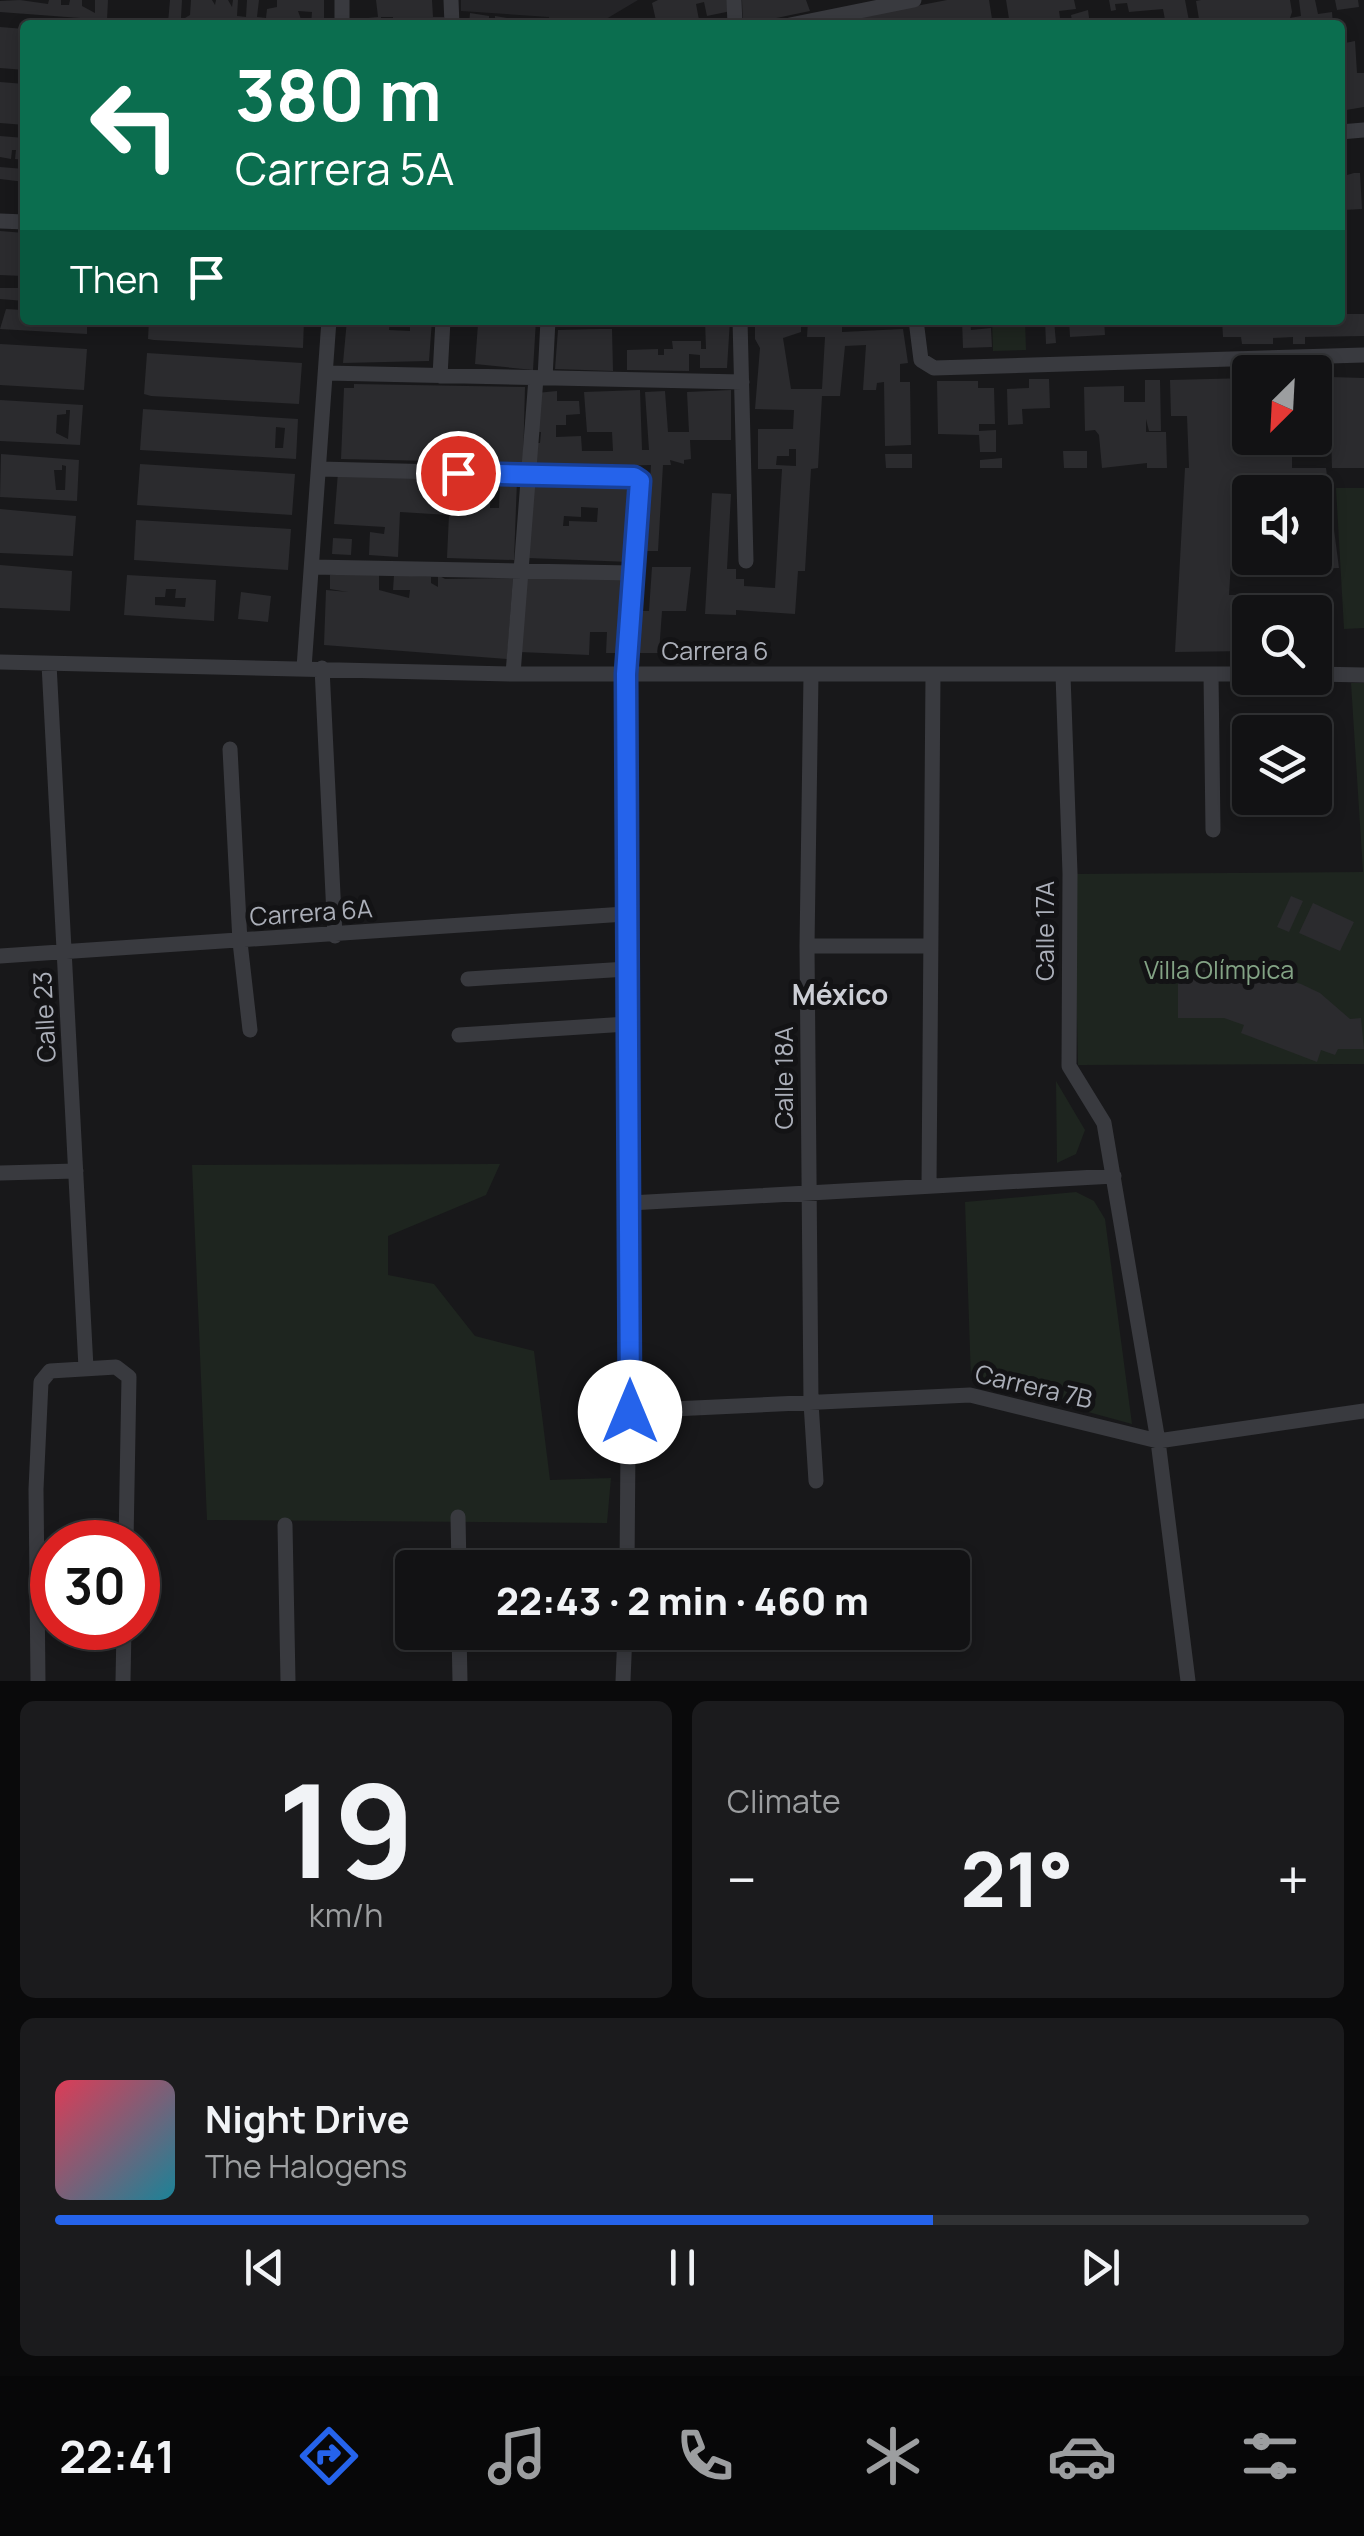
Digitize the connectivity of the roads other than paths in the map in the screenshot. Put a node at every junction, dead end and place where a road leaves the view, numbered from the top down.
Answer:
1 (914, 0) edge
2 (815, 20) edge
3 (329, 325) edge
4 (443, 325) edge
5 (547, 325) edge
6 (740, 325) edge
7 (916, 325) edge
8 (1364, 355) edge
9 (326, 373) junction
10 (440, 376) junction
11 (540, 378) junction
12 (742, 382) junction
13 (320, 469) junction
14 (526, 475) junction
15 (746, 561) dead end
16 (312, 567) junction
17 (519, 572) junction
18 (632, 574) junction
19 (0, 662) edge
20 (49, 664) junction
21 (304, 668) junction
22 (322, 668) junction
23 (513, 674) junction
24 (626, 674) junction
25 (933, 674) junction
26 (1211, 674) junction
27 (1232, 674) edge
28 (1332, 674) edge
29 (811, 675) junction
30 (1063, 675) junction
31 (1364, 675) edge
32 (230, 749) dead end
33 (1214, 830) dead end
34 (625, 914) junction
35 (335, 936) junction
36 (240, 942) junction
37 (807, 946) junction
38 (930, 946) junction
39 (65, 953) junction
40 (0, 956) edge
41 (627, 970) junction
42 (468, 979) dead end
43 (627, 1024) junction
44 (250, 1030) dead end
45 (459, 1035) dead end
46 (76, 1171) junction
47 (0, 1173) edge
48 (1114, 1176) junction
49 (929, 1185) junction
50 (809, 1190) junction
51 (630, 1203) junction
52 (86, 1368) junction
53 (810, 1403) junction
54 (1364, 1411) edge
55 (630, 1412) junction
56 (1158, 1441) junction
57 (816, 1481) dead end
58 (458, 1517) dead end
59 (127, 1520) edge
60 (284, 1526) dead end
61 (458, 1550) edge
62 (627, 1550) edge
63 (124, 1650) edge
64 (459, 1650) edge
65 (624, 1650) edge
66 (38, 1681) edge
67 (123, 1681) edge
68 (288, 1681) edge
69 (460, 1681) edge
70 (623, 1681) edge
71 (1188, 1681) edge

1 - 2 street
3 - 9 street
4 - 10 street
5 - 11 street
6 - 12 street
7 - 8 street
9 - 10 street
9 - 13 street
10 - 11 street
11 - 12 street
11 - 14 street
12 - 15 street
13 - 14 street
13 - 16 street
14 - 17 street
14 - 18 street
16 - 17 street
16 - 21 street
17 - 18 street
17 - 23 street
18 - 24 street
19 - 20 street, Carrera 6
20 - 21 street, Carrera 6
20 - 39 street, Calle 23
21 - 22 street, Carrera 6
22 - 23 street, Carrera 6
22 - 35 street
23 - 24 street, Carrera 6
24 - 29 street, Carrera 6
24 - 34 street
25 - 29 street, Carrera 6
25 - 30 street, Carrera 6
25 - 38 street
26 - 27 street, Carrera 6
26 - 30 street, Carrera 6
26 - 33 street
28 - 31 street
29 - 37 street, Calle 18A
30 - 48 street, Calle 17A
32 - 36 street
34 - 35 street, Carrera 6A
34 - 41 street
35 - 36 street, Carrera 6A
36 - 39 street, Carrera 6A
36 - 44 street
37 - 38 street
37 - 50 street, Calle 18A
38 - 49 street
39 - 40 street, Carrera 6A
39 - 46 street, Calle 23
41 - 42 street
41 - 43 street
43 - 45 street
43 - 51 street
46 - 47 street
46 - 52 street, Calle 23
48 - 49 street
48 - 56 street, Calle 17A
49 - 50 street
50 - 51 street
50 - 53 street, Calle 18A
51 - 55 street
52 - 59 street
52 - 66 street
53 - 55 street, Carrera 7B
53 - 56 street, Carrera 7B
53 - 57 street, Calle 18A
54 - 56 street, Carrera 7B
55 - 62 street
56 - 71 street, Calle 17A
58 - 61 street
60 - 68 street
63 - 67 street
64 - 69 street
65 - 70 street

